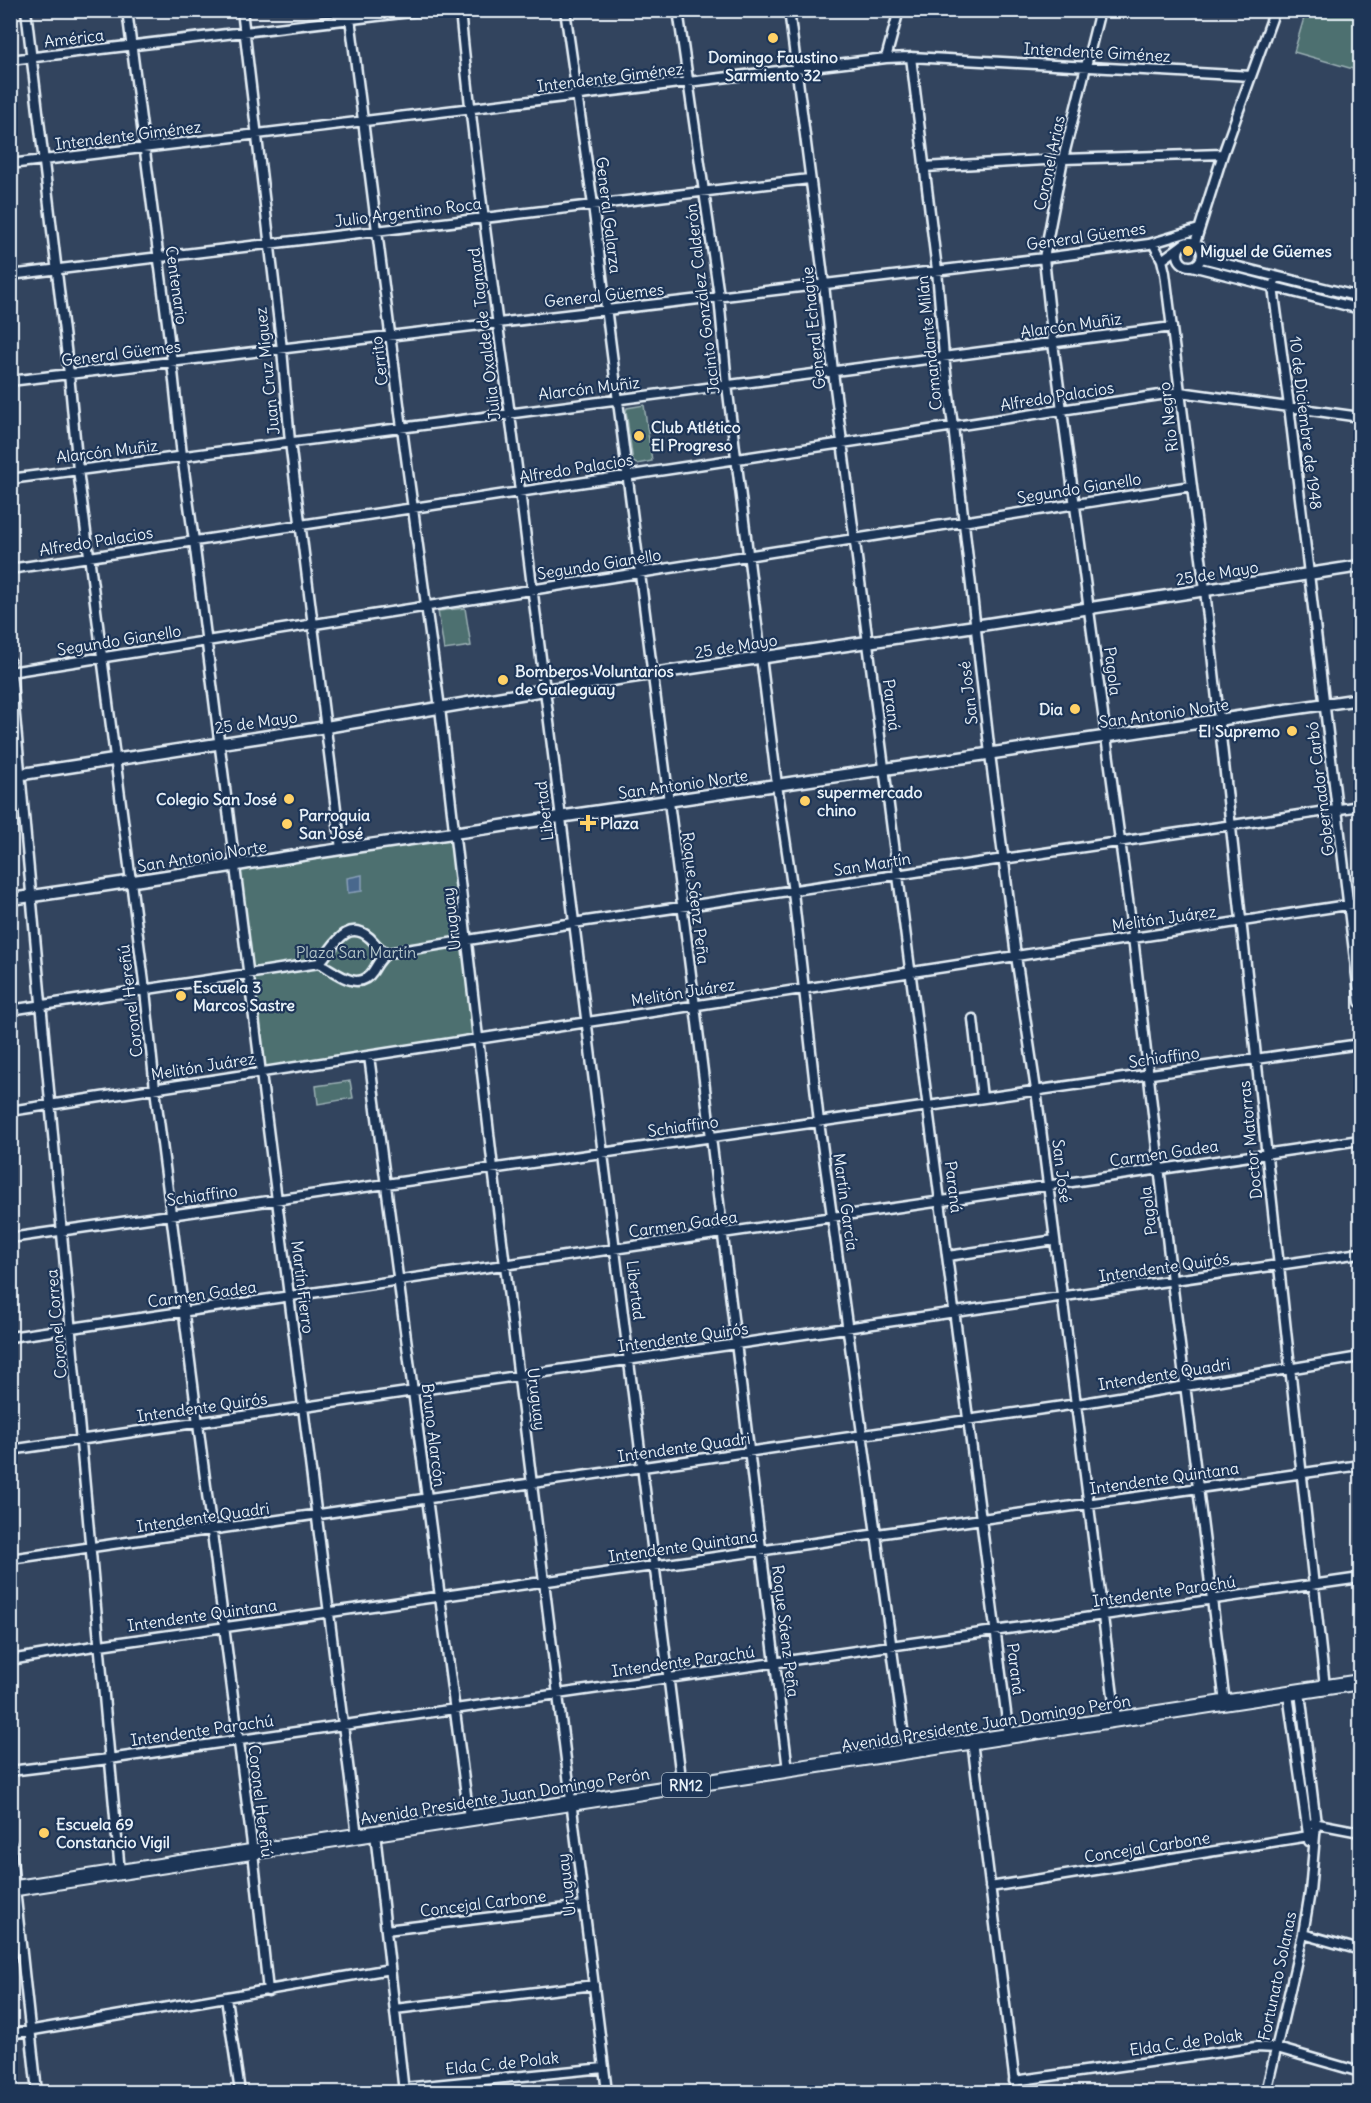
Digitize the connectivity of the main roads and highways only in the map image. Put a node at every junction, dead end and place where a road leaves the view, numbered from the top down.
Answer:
1 (1360, 1682) edge
2 (13, 1888) edge

1 - 2 highway, Avenida Presidente Juan Domingo Perón / RN12

